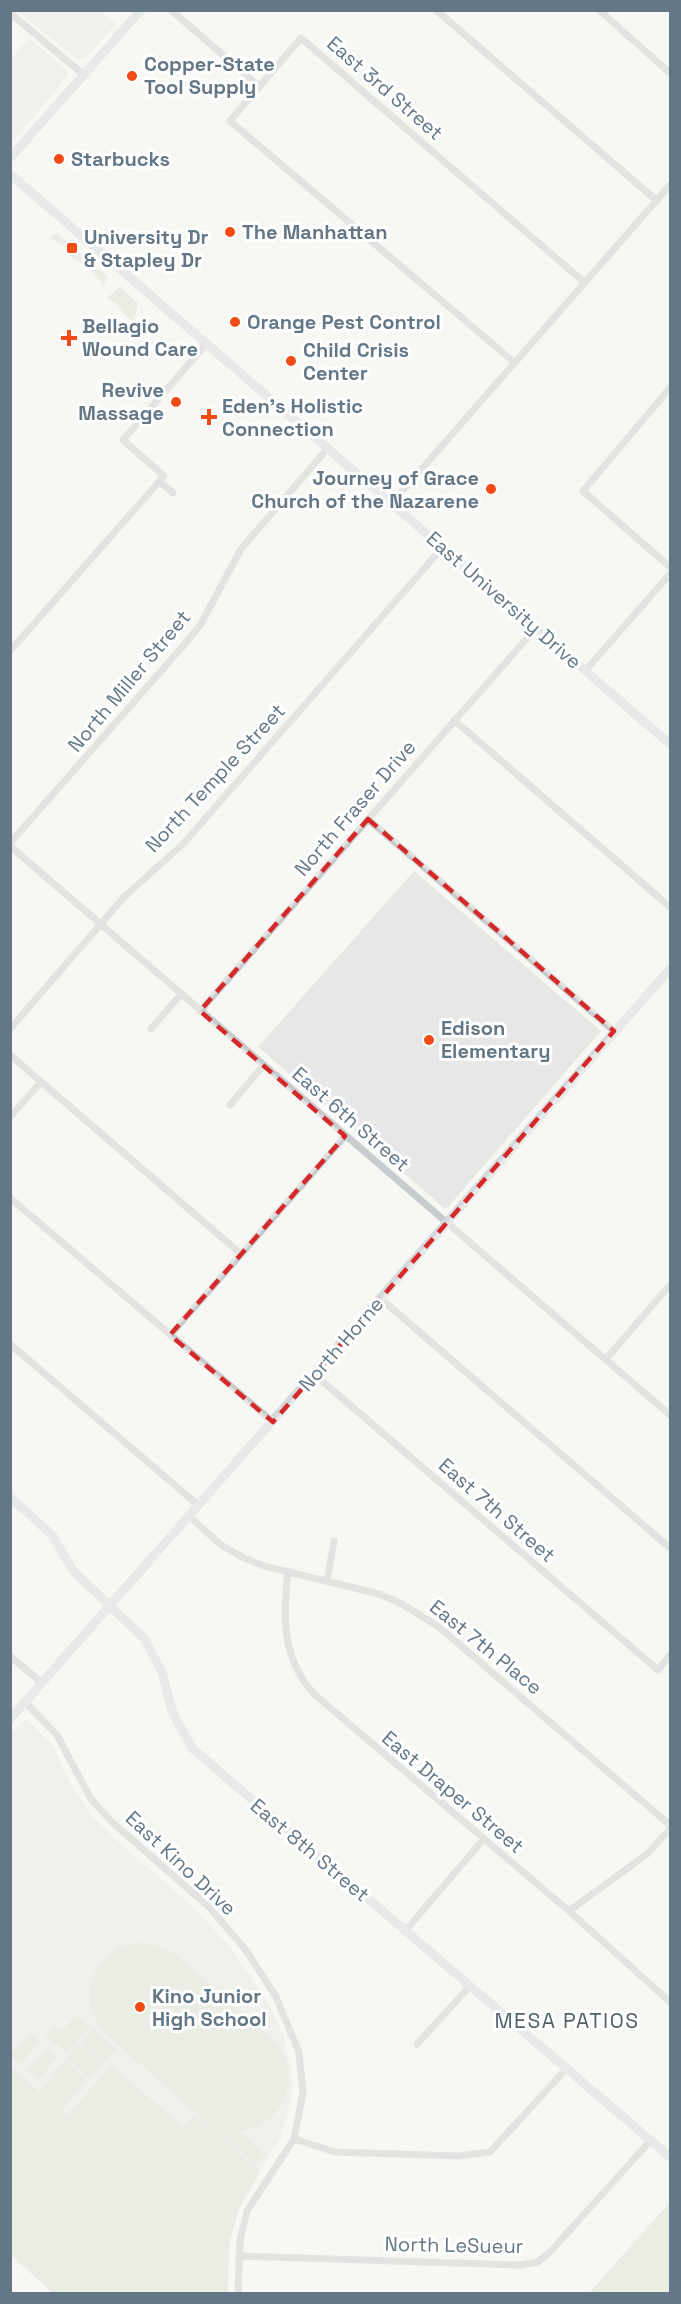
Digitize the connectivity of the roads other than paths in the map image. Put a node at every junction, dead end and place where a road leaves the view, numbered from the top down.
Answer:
1 (141, 10) edge
2 (171, 10) edge
3 (436, 10) edge
4 (601, 11) edge
5 (10, 13) edge
6 (670, 73) edge
7 (84, 75) junction
8 (260, 87) junction
9 (10, 158) edge
10 (10, 174) edge
11 (670, 185) edge
12 (657, 201) junction
13 (585, 283) junction
14 (206, 344) junction
15 (515, 363) junction
16 (670, 388) edge
17 (328, 448) junction
18 (160, 482) junction
19 (173, 493) dead end
20 (392, 503) junction
21 (443, 547) junction
22 (670, 567) edge
23 (670, 574) edge
24 (536, 628) junction
25 (10, 651) edge
26 (585, 671) junction
27 (454, 720) junction
28 (670, 744) edge
29 (368, 819) junction
30 (10, 845) edge
31 (670, 907) edge
32 (101, 925) junction
33 (670, 969) edge
34 (181, 994) junction
35 (200, 1011) junction
36 (10, 1029) edge
37 (151, 1029) dead end
38 (614, 1031) junction
39 (10, 1055) edge
40 (263, 1066) junction
41 (41, 1082) junction
42 (230, 1105) dead end
43 (10, 1117) edge
44 (345, 1136) junction
45 (10, 1198) edge
46 (446, 1223) junction
47 (241, 1254) junction
48 (670, 1286) edge
49 (380, 1298) junction
50 (170, 1335) junction
51 (10, 1344) edge
52 (606, 1359) junction
53 (314, 1374) junction
54 (670, 1414) edge
55 (273, 1422) junction
56 (10, 1497) edge
57 (198, 1505) junction
58 (189, 1516) junction
59 (334, 1541) dead end
60 (670, 1548) edge
61 (288, 1570) junction
62 (327, 1581) junction
63 (110, 1605) junction
64 (670, 1655) edge
65 (10, 1656) edge
66 (42, 1683) junction
67 (25, 1702) junction
68 (10, 1719) edge
69 (670, 1827) edge
70 (483, 1840) junction
71 (569, 1911) junction
72 (405, 1931) junction
73 (470, 1986) junction
74 (670, 2002) edge
75 (417, 2044) dead end
76 (567, 2068) junction
77 (294, 2139) junction
78 (651, 2140) junction
79 (670, 2157) edge
80 (239, 2256) junction
81 (238, 2294) edge

1 - 7 street
2 - 8 street
3 - 12 street
4 - 6 street
5 - 7 street
7 - 9 street
8 - 13 street, East 3rd Street
8 - 15 street
10 - 14 street, East University Drive
11 - 12 street
12 - 13 street
13 - 15 street
14 - 17 street, East University Drive
14 - 18 street
15 - 20 street
16 - 22 street
17 - 20 street, East University Drive
17 - 30 street, North Miller Street
18 - 19 street
18 - 25 street
20 - 21 street, East University Drive
21 - 24 street, East University Drive
21 - 32 street, North Temple Street
23 - 26 street
24 - 26 street, East University Drive
24 - 27 street, North Fraser Drive
26 - 28 street, East University Drive
27 - 29 street, North Fraser Drive
27 - 31 street
29 - 35 street, North Fraser Drive
29 - 38 street
30 - 32 street, East 6th Street
32 - 34 street, East 6th Street
32 - 36 street, North Temple Street
33 - 38 street, North Horne
34 - 35 street, East 6th Street
34 - 37 street
35 - 40 street, East 6th Street
38 - 46 street, North Horne
39 - 41 street
40 - 42 street
40 - 44 street, East 6th Street
41 - 43 street
41 - 47 street
44 - 46 street, East 6th Street
44 - 47 street
45 - 50 street
46 - 49 street, North Horne
46 - 52 street, East 6th Street
47 - 50 street
48 - 52 street
49 - 53 street, North Horne
49 - 60 street
50 - 55 street
51 - 57 street
52 - 54 street, East 6th Street
53 - 55 street, North Horne
53 - 64 street, East 7th Street
55 - 57 street, North Horne
56 - 63 street, East 8th Street
57 - 58 street, North Horne
58 - 61 street, East 7th Place
58 - 63 street, North Horne
59 - 62 street
61 - 62 street, East 7th Place
61 - 70 street, East Draper Street
62 - 69 street, East 7th Place
63 - 66 street, North Horne
63 - 72 street, East 8th Street
65 - 66 street
66 - 67 street, North Horne
67 - 68 street, North Horne
67 - 77 street, East Kino Drive
69 - 71 street
70 - 71 street, East Draper Street
70 - 72 street
71 - 74 street, East Draper Street
72 - 73 street, East 8th Street
73 - 75 street
73 - 76 street, East 8th Street
76 - 77 street
76 - 78 street, East 8th Street
77 - 80 street, East Kino Drive
78 - 79 street, East 8th Street
78 - 80 street, North LeSueur
80 - 81 street, East Kino Drive

